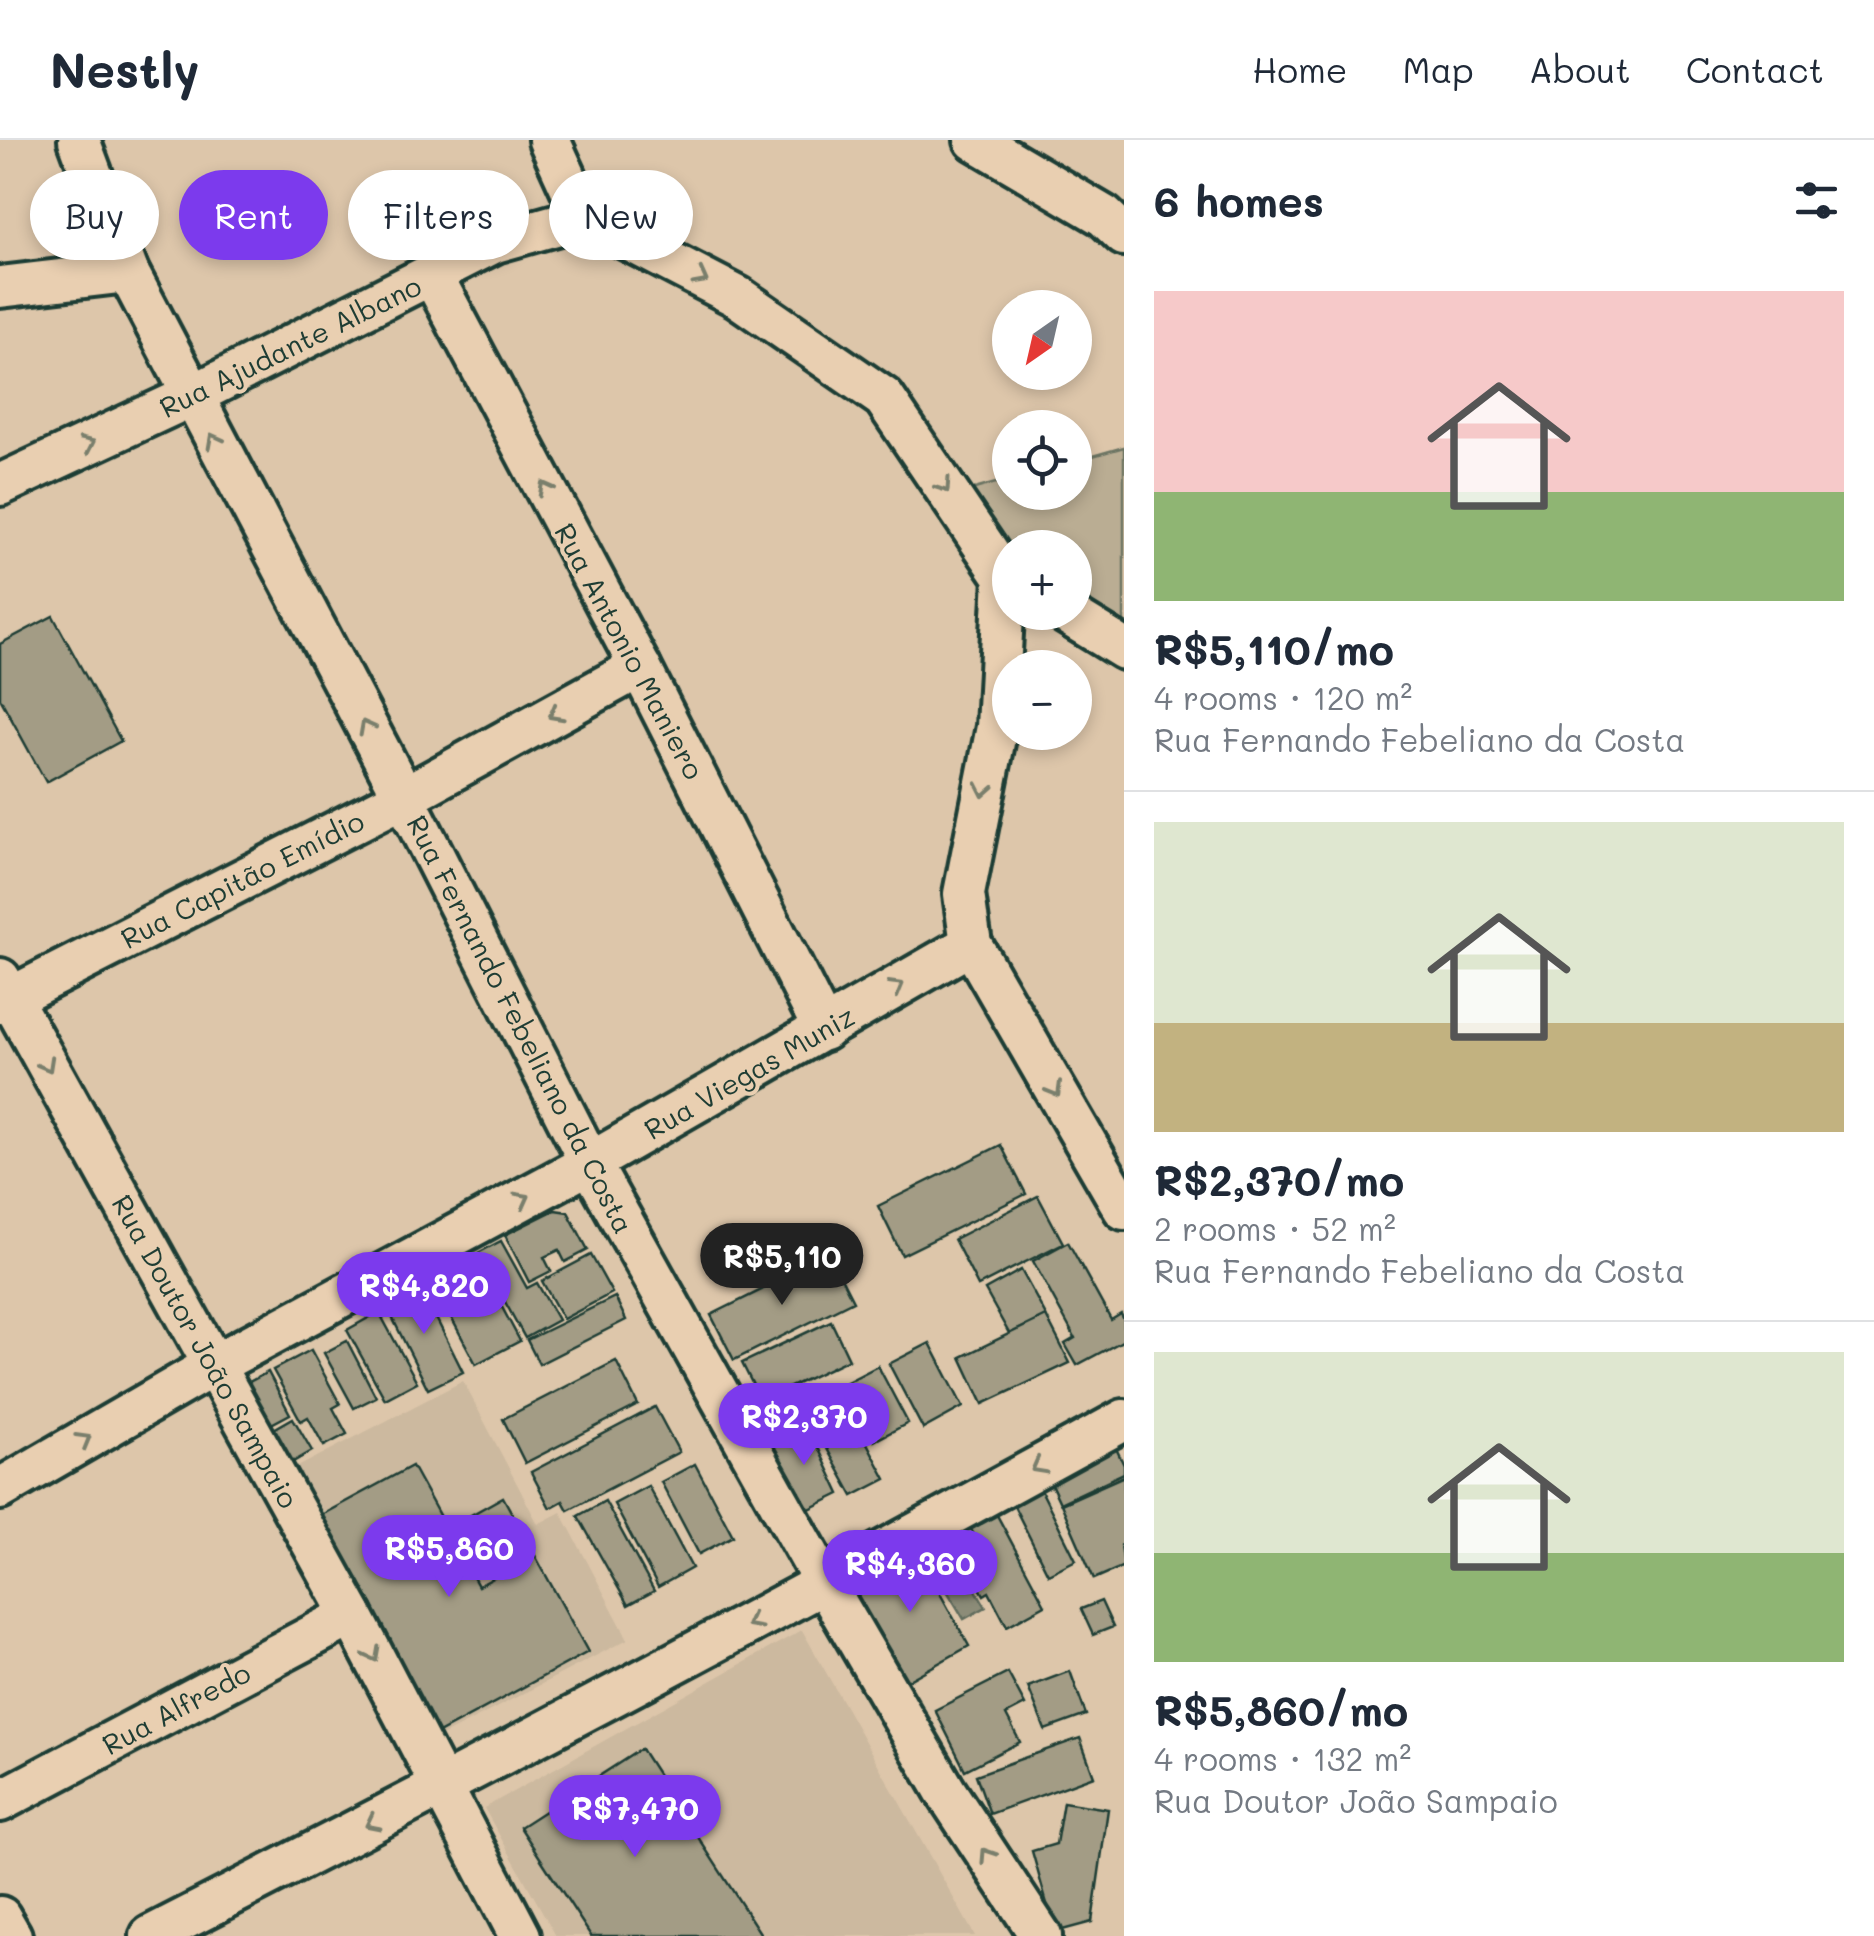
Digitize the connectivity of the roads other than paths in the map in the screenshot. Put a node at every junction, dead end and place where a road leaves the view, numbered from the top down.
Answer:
1 (79, 140) edge
2 (550, 140) edge
3 (975, 140) edge
4 (563, 170) edge
5 (1117, 218) edge
6 (549, 227) edge
7 (667, 260) edge
8 (128, 272) junction
9 (432, 276) junction
10 (0, 288) edge
11 (191, 396) junction
12 (0, 485) edge
13 (992, 555) edge
14 (1092, 629) edge
15 (1004, 630) edge
16 (1124, 648) edge
17 (640, 666) junction
18 (404, 797) junction
19 (970, 944) junction
20 (3, 993) edge
21 (824, 1030) junction
22 (590, 1163) junction
23 (1124, 1209) edge
24 (214, 1365) junction
25 (1124, 1420) edge
26 (0, 1488) edge
27 (825, 1584) junction
28 (352, 1615) junction
29 (443, 1786) junction
30 (0, 1801) edge
31 (0, 1917) edge
32 (518, 1935) edge
33 (11, 1936) edge
34 (151, 1936) edge
35 (1041, 1936) edge

1 - 8 street, Rua Fernando Febeliano da Costa
2 - 4 street
3 - 5 street
6 - 9 street, Rua Ajudante Albano
7 -> 13 street
8 - 10 street
8 - 11 street, Rua Fernando Febeliano da Costa
9 - 11 street, Rua Ajudante Albano
17 -> 9 street, Rua Antonio Maniero
12 -> 11 street, Rua Ajudante Albano
18 -> 11 street, Rua Fernando Febeliano da Costa
14 - 16 street
15 -> 19 street
17 -> 18 street, Rua Capitão Emídio
17 - 21 street, Rua Antonio Maniero
18 - 20 street, Rua Capitão Emídio
18 - 22 street, Rua Fernando Febeliano da Costa
21 -> 19 street, Rua Viegas Muniz
19 -> 23 street
20 -> 24 street, Rua Doutor João Sampaio
21 - 22 street, Rua Viegas Muniz
24 -> 22 street, Rua Viegas Muniz
22 - 27 street, Rua Fernando Febeliano da Costa
26 -> 24 street, Rua Viegas Muniz
24 - 28 street, Rua Doutor João Sampaio
25 -> 27 street
27 -> 29 street
35 -> 27 street, Rua Fernando Febeliano da Costa
28 -> 29 street, Rua Doutor João Sampaio
28 - 30 street, Rua Alfredo
29 - 32 street, Rua Doutor João Sampaio
29 -> 34 street
31 - 33 street

